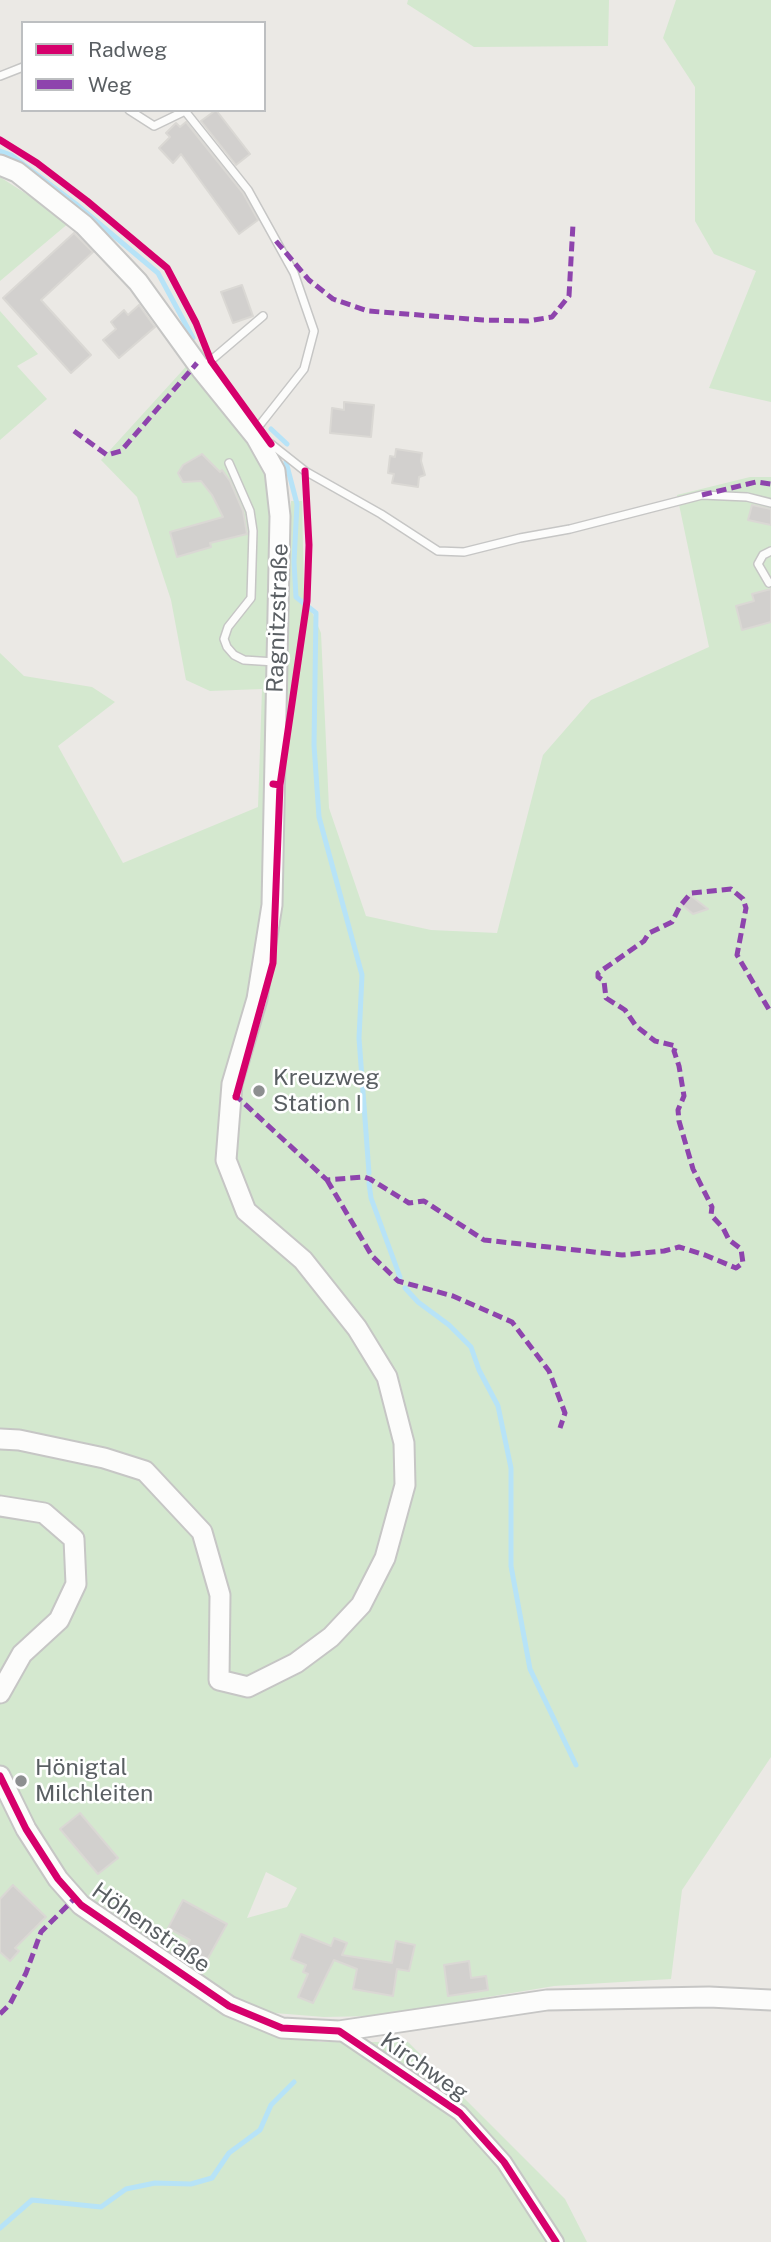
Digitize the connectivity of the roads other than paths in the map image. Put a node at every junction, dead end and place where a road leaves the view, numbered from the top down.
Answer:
1 (21, 67) edge
2 (0, 76) edge
3 (132, 112) edge
4 (183, 112) edge
5 (186, 112) edge
6 (0, 165) edge
7 (262, 316) dead end
8 (201, 369) junction
9 (256, 437) junction
10 (229, 463) dead end
11 (771, 503) edge
12 (771, 551) edge
13 (769, 583) dead end
14 (276, 662) junction
15 (0, 1440) edge
16 (0, 1506) edge
17 (0, 1693) edge
18 (0, 1776) edge
19 (771, 2000) edge
20 (339, 2031) junction
21 (556, 2242) edge

1 - 2 lane
3 - 4 lane
5 - 9 lane
6 - 8 main road, Ragnitzstraße
7 - 8 lane
8 - 9 main road, Ragnitzstraße
9 - 11 lane
9 - 14 main road, Ragnitzstraße
10 - 14 lane
12 - 13 lane
14 - 15 main road, Ragnitzstraße
16 - 17 main road
18 - 20 main road, Höhenstraße
19 - 20 main road, Höhenstraße
20 - 21 street, Kirchweg

